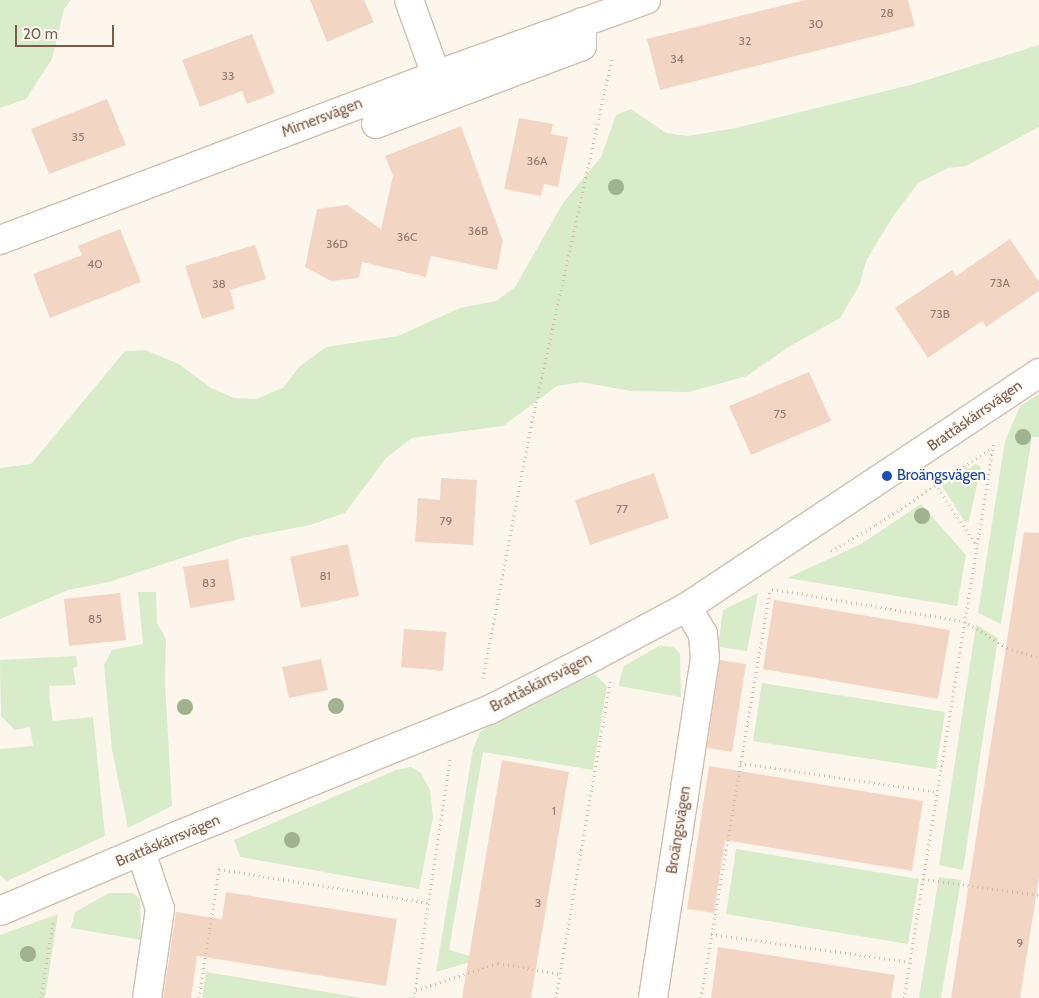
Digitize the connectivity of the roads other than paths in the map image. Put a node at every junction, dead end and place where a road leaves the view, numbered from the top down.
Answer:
1 (410, 0) edge
2 (646, 0) edge
3 (620, 4) edge
4 (582, 22) junction
5 (436, 75) junction
6 (376, 124) dead end
7 (0, 240) edge
8 (1039, 373) edge
9 (687, 607) junction
10 (141, 852) junction
11 (0, 912) edge
12 (147, 998) edge
13 (653, 998) edge

1 - 5 street
2 - 3 street, Mimersvägen
3 - 4 street, Mimersvägen
4 - 5 street, Mimersvägen
4 - 6 street
5 - 7 street, Mimersvägen
8 - 9 street, Brattåskärrsvägen
9 - 10 street, Brattåskärrsvägen
9 - 13 street, Broängsvägen
10 - 11 street, Brattåskärrsvägen
10 - 12 street

